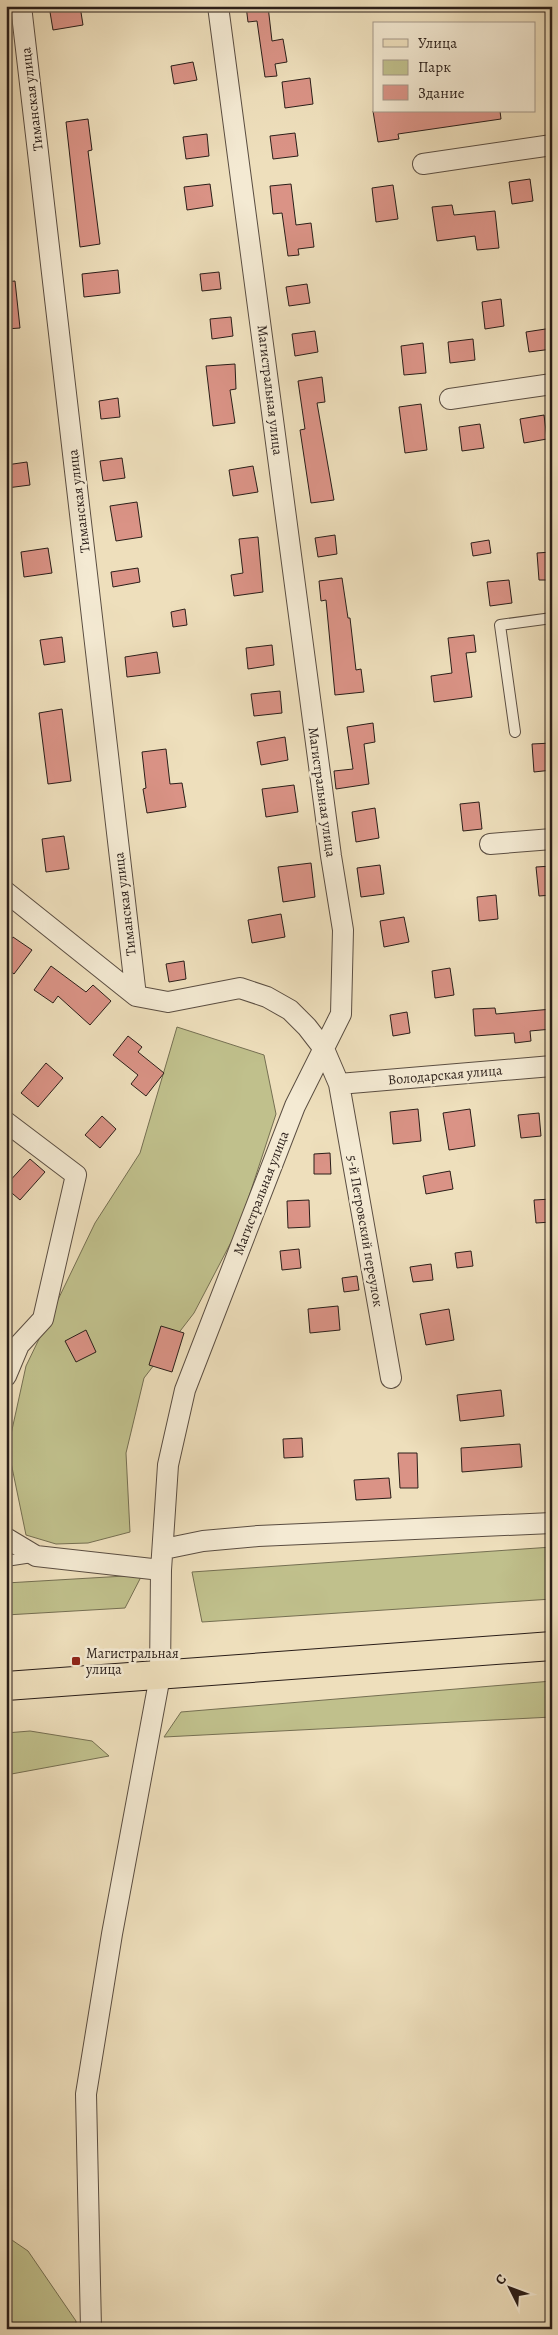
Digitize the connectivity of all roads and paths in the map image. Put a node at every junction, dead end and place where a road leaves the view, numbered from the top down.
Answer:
1 (21, 6) edge
2 (218, 6) edge
3 (552, 145) edge
4 (423, 164) dead end
5 (552, 384) edge
6 (450, 399) dead end
7 (552, 618) edge
8 (515, 732) dead end
9 (552, 839) edge
10 (490, 844) dead end
11 (6, 892) edge
12 (136, 996) junction
13 (324, 1050) junction
14 (552, 1066) edge
15 (339, 1084) junction
16 (6, 1122) edge
17 (12, 1341) edge
18 (6, 1376) edge
19 (391, 1378) dead end
20 (552, 1523) edge
21 (6, 1538) edge
22 (164, 1549) junction
23 (36, 1556) junction
24 (6, 1561) edge
25 (161, 1570) junction
26 (552, 1646) edge
27 (160, 1676) junction
28 (6, 1686) edge
29 (91, 2329) edge

1 - 12 street, Тиманская улица
2 - 13 street, Магистральная улица
3 - 4 street
5 - 6 street
7 - 8 lane
9 - 10 street
11 - 12 street
12 - 13 street, 5-й Петровский переулок
13 - 15 street, 5-й Петровский переулок
13 - 22 street, Магистральная улица
14 - 15 street, Володарская улица
15 - 19 street, 5-й Петровский переулок
16 - 17 street
17 - 18 street
20 - 22 street
21 - 23 street
22 - 25 street, Магистральная улица
23 - 24 lane
23 - 25 street
25 - 27 street, Магистральная улица
26 - 27 main road
27 - 28 main road
27 - 29 street, Магистральная улица

